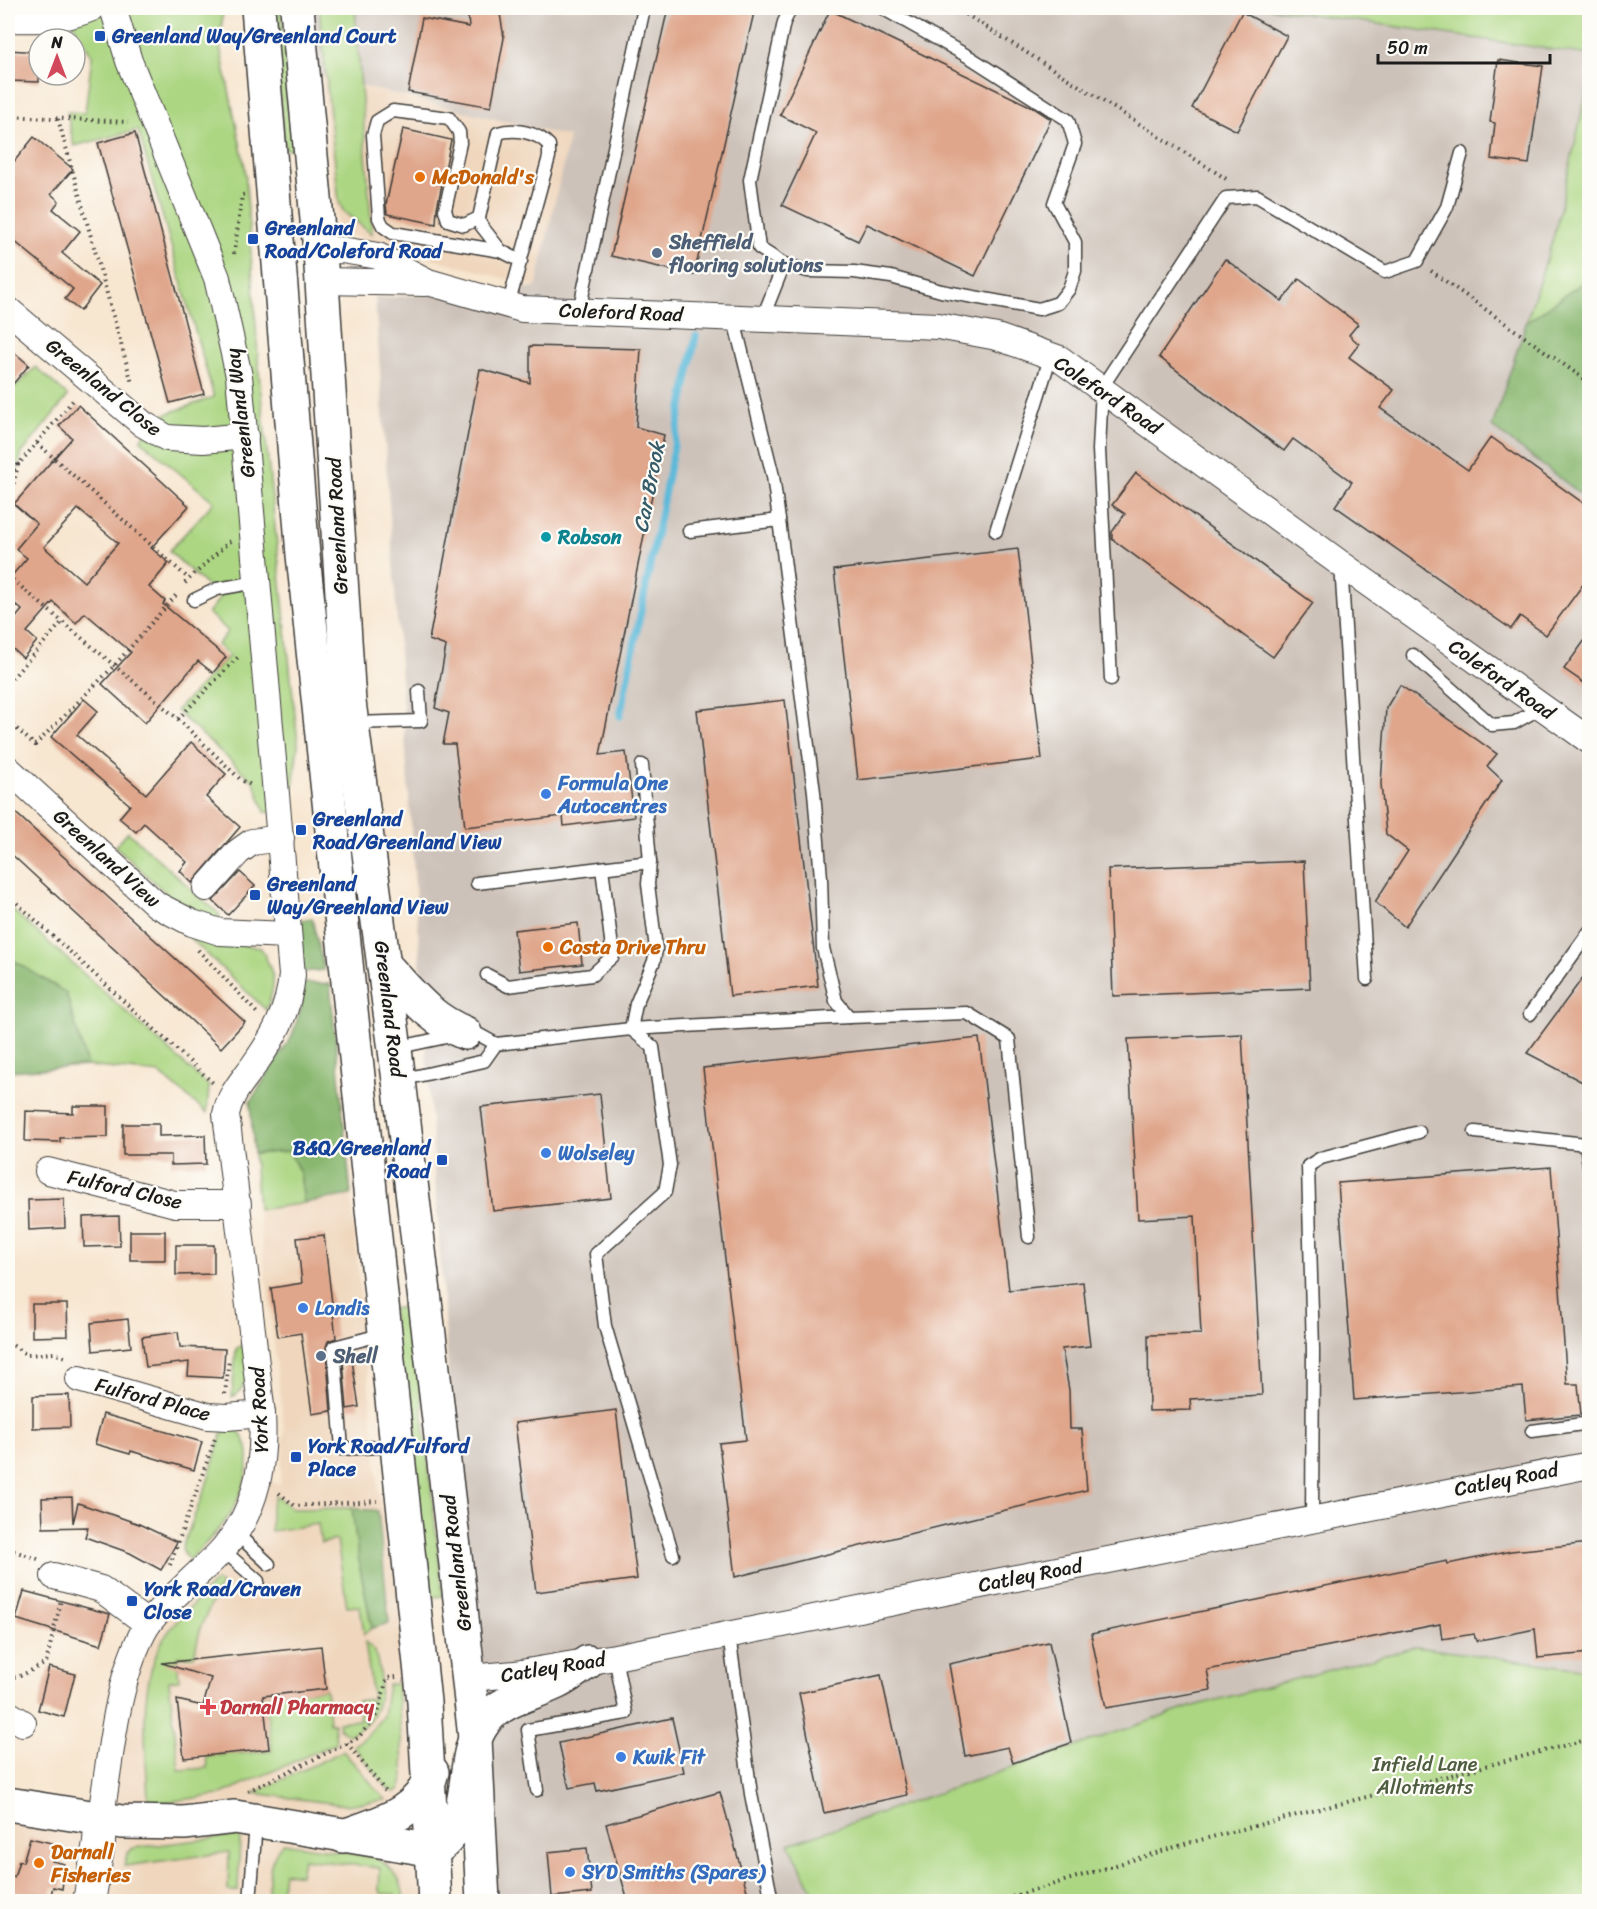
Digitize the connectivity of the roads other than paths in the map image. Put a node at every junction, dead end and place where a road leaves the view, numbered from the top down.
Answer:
1 (92, 8) edge
2 (113, 8) edge
3 (258, 8) edge
4 (297, 8) edge
5 (644, 8) edge
6 (791, 8) edge
7 (882, 8) edge
8 (8, 19) edge
9 (1462, 153) dead end
10 (481, 213) junction
11 (501, 251) junction
12 (521, 261) junction
13 (784, 264) junction
14 (321, 266) junction
15 (279, 268) junction
16 (508, 306) junction
17 (8, 310) edge
18 (579, 311) junction
19 (733, 316) junction
20 (762, 317) junction
21 (1051, 356) junction
22 (1102, 387) junction
23 (245, 436) junction
24 (779, 520) junction
25 (689, 531) dead end
26 (996, 531) dead end
27 (1341, 564) junction
28 (257, 582) junction
29 (194, 600) dead end
30 (1413, 655) dead end
31 (1111, 679) dead end
32 (419, 691) dead end
33 (1542, 707) junction
34 (352, 723) junction
35 (1590, 741) edge
36 (642, 765) dead end
37 (8, 770) edge
38 (281, 838) junction
39 (650, 862) junction
40 (602, 868) junction
41 (477, 883) dead end
42 (206, 888) dead end
43 (1590, 931) edge
44 (288, 935) junction
45 (384, 964) junction
46 (487, 975) dead end
47 (1366, 979) dead end
48 (1530, 1014) dead end
49 (849, 1017) junction
50 (631, 1029) junction
51 (465, 1033) junction
52 (496, 1044) junction
53 (396, 1064) junction
54 (357, 1072) junction
55 (229, 1098) joint
56 (1419, 1132) dead end
57 (1475, 1132) dead end
58 (48, 1171) dead end
59 (1590, 1172) edge
60 (238, 1204) junction
61 (1029, 1237) dead end
62 (384, 1334) junction
63 (79, 1379) road end
64 (262, 1414) junction
65 (1590, 1423) edge
66 (1532, 1431) dead end
67 (397, 1446) junction
68 (1590, 1465) edge
69 (1312, 1518) junction
70 (229, 1541) junction
71 (673, 1555) dead end
72 (269, 1564) dead end
73 (60, 1577) road end
74 (258, 1581) dead end
75 (148, 1624) junction
76 (729, 1635) junction
77 (408, 1657) junction
78 (602, 1660) junction
79 (469, 1678) junction
80 (475, 1738) junction
81 (430, 1782) junction
82 (537, 1790) dead end
83 (8, 1804) edge
84 (251, 1806) junction
85 (100, 1821) junction
86 (343, 1836) junction
87 (434, 1850) junction
88 (89, 1902) edge
89 (250, 1902) edge
90 (435, 1902) edge
91 (482, 1902) edge
92 (772, 1902) edge

1 - 8 street
2 - 23 street, Greenland Way
3 - 15 main road, Greenland Road
4 - 14 main road, Greenland Road
5 - 18 lane
6 - 13 lane
7 - 13 lane
9 - 22 lane
10 - 11 lane
10 - 11 lane
10 - 12 lane
11 - 12 lane
12 - 16 lane
13 - 20 lane
14 - 15 main road
14 - 16 street, Coleford Road
14 - 34 main road, Greenland Road
15 - 54 main road, Greenland Road
16 - 18 street, Coleford Road
17 - 23 street, Greenland Close
18 - 19 street, Coleford Road
19 - 20 street, Coleford Road
19 - 24 lane
20 - 21 street, Coleford Road
21 - 22 street, Coleford Road
21 - 26 lane
22 - 27 street, Coleford Road
22 - 31 lane
23 - 28 street, Greenland Way
24 - 25 lane
24 - 49 lane
27 - 33 street, Coleford Road
27 - 47 lane
28 - 29 lane
28 - 38 street, Greenland Way
30 - 33 lane
32 - 34 lane
33 - 35 street, Coleford Road
34 - 45 main road, Greenland Road
36 - 39 lane
37 - 44 street, Greenland View
38 - 42 street
38 - 44 street, Greenland Way
39 - 40 lane
39 - 50 lane
40 - 41 lane
40 - 46 lane
43 - 48 lane
44 - 55 street, Greenland Way
45 - 51 main road
45 - 53 main road, Greenland Road
49 - 50 lane
49 - 61 lane
50 - 52 lane
50 - 71 lane
51 - 52 lane
51 - 53 lane
52 - 53 lane
53 - 54 main road
53 - 79 main road, Greenland Road
54 - 62 main road, Greenland Road
55 - 60 street, York Road
56 - 69 lane
57 - 59 lane
58 - 60 street, Fulford Close
60 - 64 street, York Road
62 - 67 main road, Greenland Road
62 - 67 lane
63 - 64 street, Fulford Place
64 - 70 street, York Road
65 - 66 lane
67 - 77 main road, Greenland Road
68 - 69 street, Catley Road
69 - 76 street, Catley Road
70 - 72 lane
70 - 74 lane
70 - 75 street, York Road
73 - 75 street
75 - 85 street, York Road
76 - 78 street, Catley Road
76 - 92 lane
77 - 79 main road
77 - 81 main road, Greenland Road
78 - 79 street, Catley Road
78 - 80 main road
78 - 82 lane
79 - 80 main road, Greenland Road
79 - 81 main road
80 - 87 main road
80 - 91 main road, Greenland Road
81 - 86 main road
81 - 87 main road, Greenland Road
83 - 85 main road
84 - 85 main road
84 - 86 main road
84 - 89 lane
85 - 88 street
86 - 87 main road
87 - 90 main road, Greenland Road
87 - 91 main road

